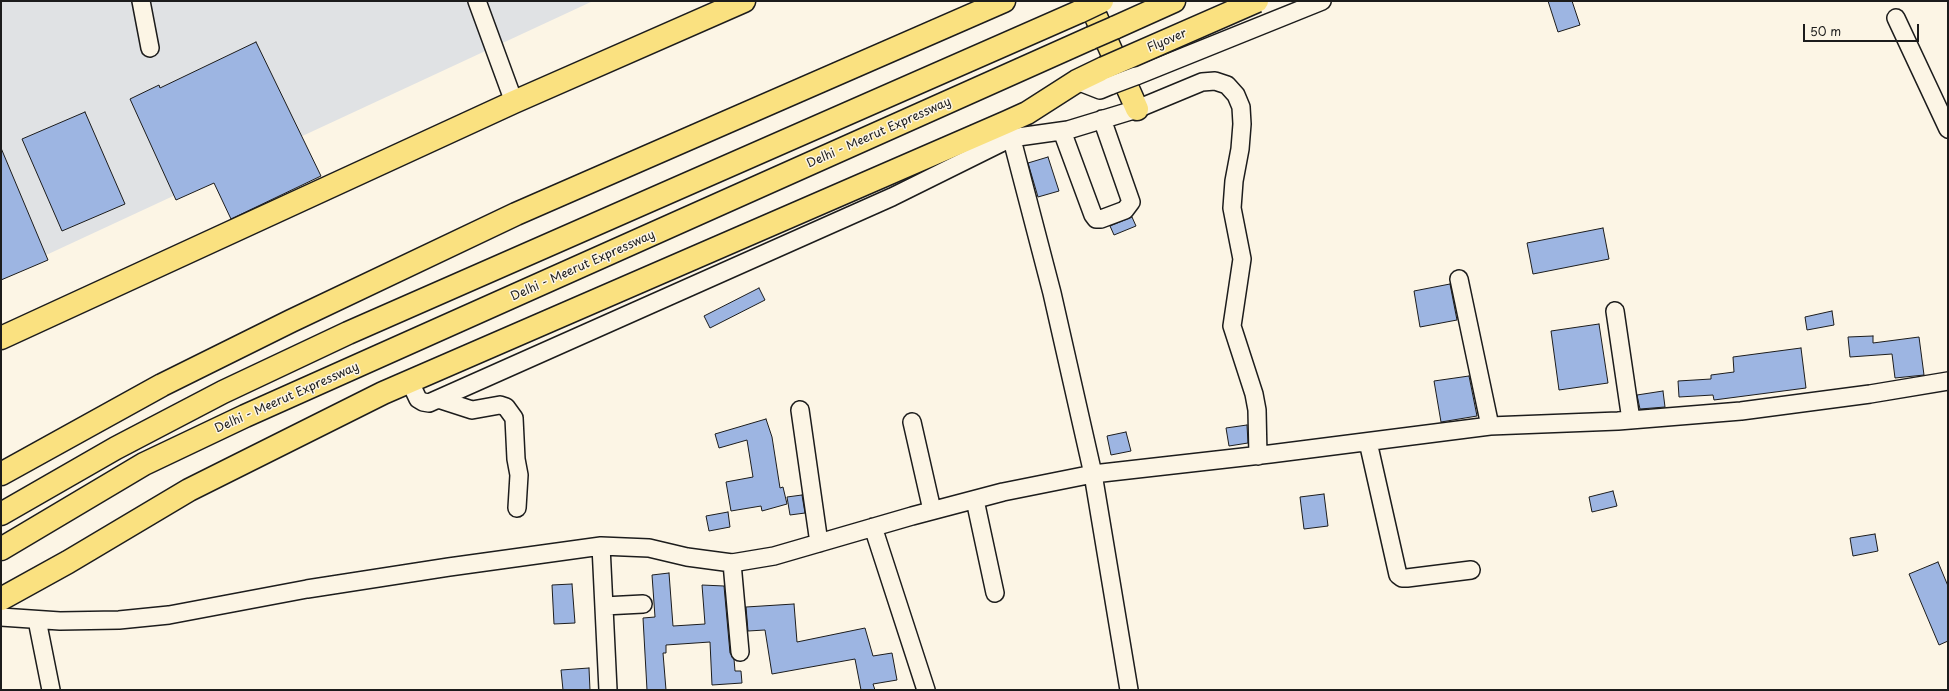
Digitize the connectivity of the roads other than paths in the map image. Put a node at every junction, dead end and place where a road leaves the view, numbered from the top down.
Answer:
1 (142, 1) edge
2 (477, 1) edge
3 (744, 1) edge
4 (1003, 1) edge
5 (1102, 1) edge
6 (1174, 1) edge
7 (1257, 1) edge
8 (1322, 1) edge
9 (1085, 6) edge
10 (1896, 18) dead end
11 (150, 48) dead end
12 (1108, 77) junction
13 (514, 102) junction
14 (1137, 109) junction
15 (1102, 119) junction
16 (1948, 129) edge
17 (1009, 130) junction
18 (1062, 131) junction
19 (1460, 279) dead end
20 (1615, 311) dead end
21 (1, 338) edge
22 (1948, 380) edge
23 (410, 382) junction
24 (438, 399) junction
25 (800, 410) dead end
26 (1631, 420) junction
27 (912, 422) dead end
28 (85, 426) junction
29 (1490, 426) junction
30 (1368, 442) junction
31 (1258, 456) junction
32 (1, 462) edge
33 (1, 474) edge
34 (1093, 474) junction
35 (975, 500) junction
36 (517, 508) dead end
37 (932, 510) junction
38 (1, 514) edge
39 (873, 527) junction
40 (819, 543) junction
41 (601, 546) junction
42 (1, 549) edge
43 (68, 562) junction
44 (732, 563) junction
45 (1471, 570) dead end
46 (995, 593) dead end
47 (1, 599) edge
48 (643, 604) dead end
49 (604, 606) junction
50 (1, 616) edge
51 (37, 620) junction
52 (740, 652) dead end
53 (51, 690) edge
54 (608, 690) edge
55 (926, 690) edge
56 (1129, 690) edge

1 - 11 street
2 - 13 street
3 - 13 main road
4 - 28 main road
5 - 9 main road, bridge
6 - 42 main road, Delhi - Meerut Expressway, bridge
7 - 12 main road, Flyover, bridge
8 - 12 street, bridge
9 - 14 main road
9 - 38 main road
10 - 16 street
12 - 17 main road, Flyover
13 - 21 main road
14 - 15 street
14 - 31 street
15 - 18 street
15 - 18 street
17 - 18 street
17 - 23 main road, Flyover
17 - 24 street
17 - 34 street
19 - 29 street
20 - 26 street
22 - 26 street
23 - 24 street
23 - 43 main road, Flyover
24 - 36 street
25 - 40 street
26 - 29 street
27 - 37 street
28 - 32 main road
28 - 33 main road
29 - 30 street
30 - 31 street
30 - 45 street
31 - 34 street
34 - 35 street
34 - 56 street
35 - 37 street
35 - 46 street
37 - 39 street
39 - 40 street
39 - 55 street
40 - 44 street
41 - 44 street
41 - 49 street
41 - 51 street
43 - 47 main road
43 - 50 main road
44 - 52 street
48 - 49 street
49 - 54 street
50 - 51 street
51 - 53 street

